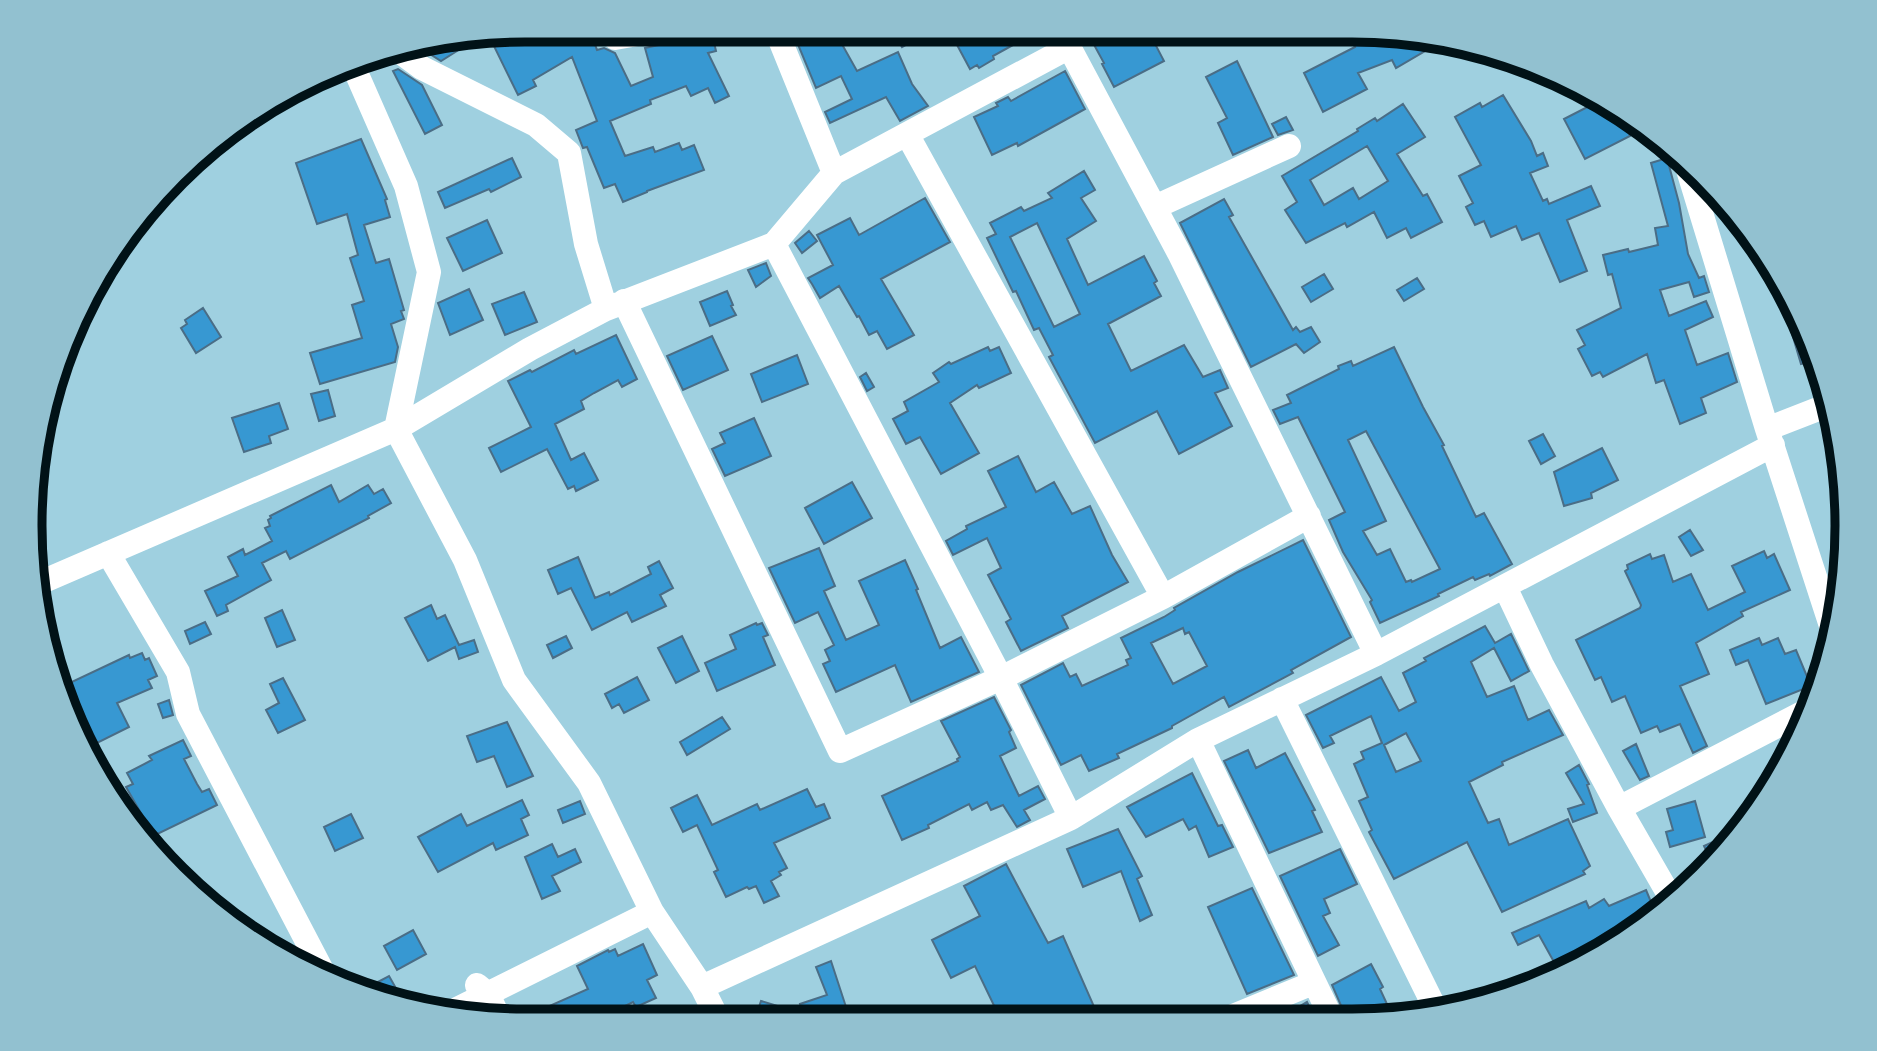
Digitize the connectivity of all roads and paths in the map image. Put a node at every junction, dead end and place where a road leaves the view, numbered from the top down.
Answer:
1 (781, 42) edge
2 (1059, 42) edge
3 (1066, 42) edge
4 (406, 57) edge
5 (356, 73) edge
6 (907, 134) junction
7 (1289, 146) dead end
8 (834, 173) junction
9 (1692, 183) edge
10 (1155, 207) junction
11 (774, 244) junction
12 (615, 305) junction
13 (1821, 410) edge
14 (396, 429) junction
15 (1770, 437) junction
16 (1309, 516) junction
17 (108, 553) junction
18 (45, 580) edge
19 (1505, 587) junction
20 (1163, 597) junction
21 (1827, 614) edge
22 (1376, 654) junction
23 (1001, 678) junction
24 (1282, 699) junction
25 (1795, 717) edge
26 (1198, 740) junction
27 (1619, 808) junction
28 (1071, 818) junction
29 (1667, 891) edge
30 (653, 912) junction
31 (317, 962) edge
32 (1313, 983) junction
33 (702, 987) junction
34 (482, 989) junction
35 (1432, 1002) edge
36 (460, 1005) edge
37 (493, 1008) edge
38 (713, 1009) edge
39 (1250, 1009) edge
40 (1327, 1009) edge

1 - 8 street
2 - 6 street
3 - 10 street
4 - 12 street
5 - 14 street
6 - 8 street
6 - 20 street
7 - 10 street
8 - 11 street
9 - 15 street
10 - 16 street
11 - 12 street
11 - 23 street
12 - 14 street
12 - 23 street
13 - 15 street
14 - 17 street
14 - 30 street
15 - 19 street
15 - 21 street
16 - 20 street
16 - 22 street
17 - 18 street
17 - 31 street
19 - 22 street
19 - 27 street
20 - 23 street
22 - 24 street
23 - 28 street
24 - 26 street
24 - 35 street
25 - 27 street
26 - 28 street
26 - 32 street
27 - 29 street
28 - 33 street
30 - 33 street
30 - 34 street
32 - 39 street
32 - 40 street
33 - 38 street
34 - 36 street
34 - 37 street

